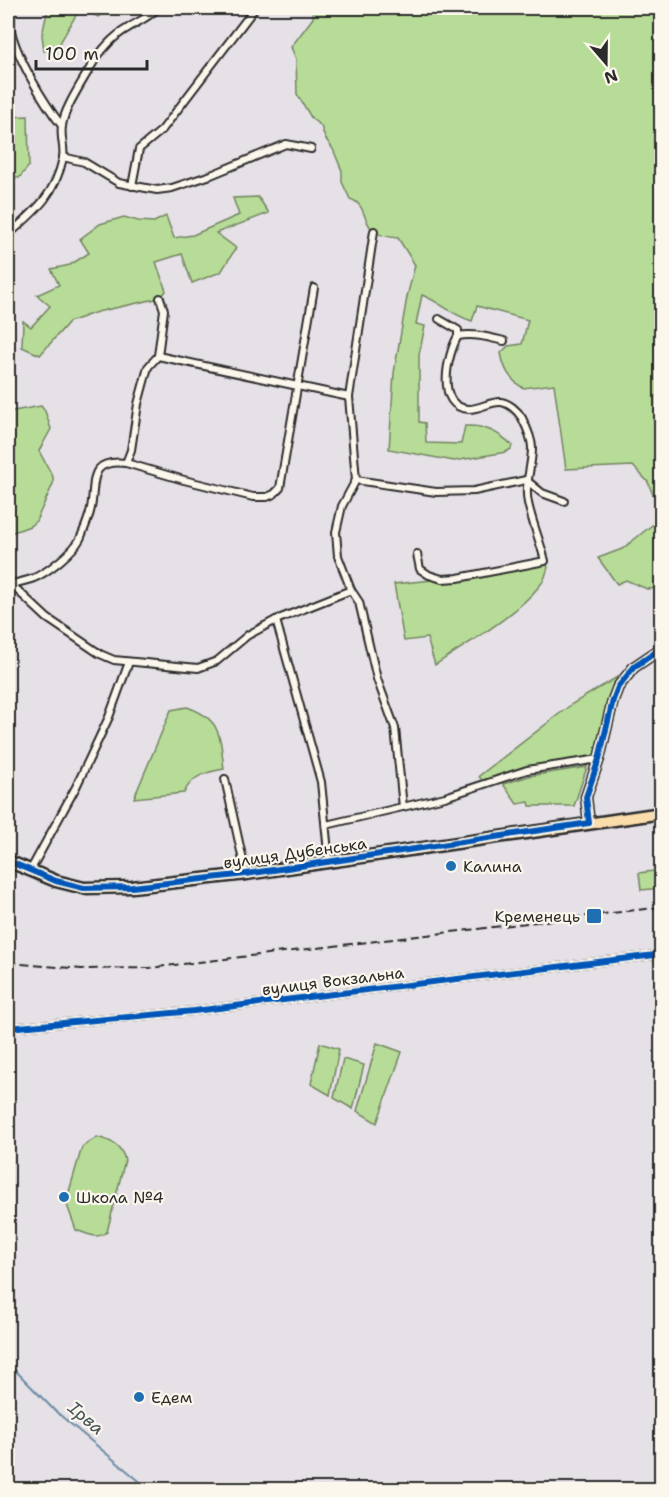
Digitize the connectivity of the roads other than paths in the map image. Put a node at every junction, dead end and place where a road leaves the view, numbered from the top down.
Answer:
1 (11, 8) edge
2 (158, 8) edge
3 (255, 8) edge
4 (62, 126) junction
5 (311, 149) dead end
6 (63, 157) junction
7 (132, 186) junction
8 (374, 231) dead end
9 (8, 235) edge
10 (314, 288) dead end
11 (160, 298) dead end
12 (439, 319) dead end
13 (458, 336) junction
14 (504, 341) dead end
15 (158, 356) junction
16 (297, 387) junction
17 (349, 398) junction
18 (126, 463) junction
19 (356, 480) junction
20 (526, 480) junction
21 (564, 501) dead end
22 (417, 554) dead end
23 (8, 586) edge
24 (351, 590) junction
25 (276, 620) junction
26 (662, 648) edge
27 (129, 662) junction
28 (599, 759) junction
29 (225, 779) dead end
30 (403, 807) junction
31 (662, 813) edge
32 (588, 823) junction
33 (326, 825) junction
34 (8, 861) edge
35 (330, 862) junction
36 (30, 871) junction
37 (246, 874) junction
38 (662, 957) edge
39 (8, 1028) edge

1 - 4 street
2 - 4 street
3 - 7 street
4 - 6 street
5 - 7 street
6 - 7 street
6 - 9 street
8 - 17 street
10 - 16 street
11 - 15 street
12 - 13 street
13 - 14 street
13 - 20 street
15 - 16 street
15 - 18 street
16 - 17 street
16 - 18 street
17 - 19 street
18 - 23 street
19 - 20 street
19 - 24 street
20 - 21 street
20 - 22 street
23 - 27 street
24 - 25 street
24 - 30 street
25 - 27 street
25 - 33 street
26 - 28 street
27 - 36 street
28 - 30 street
28 - 32 street
29 - 37 street
30 - 33 street
31 - 32 highway, вулиця Дубенська
32 - 35 highway, вулиця Дубенська
33 - 35 street
34 - 36 highway, вулиця Дубенська
35 - 37 highway, вулиця Дубенська
36 - 37 highway, вулиця Дубенська
38 - 39 street, вулиця Вокзальна

